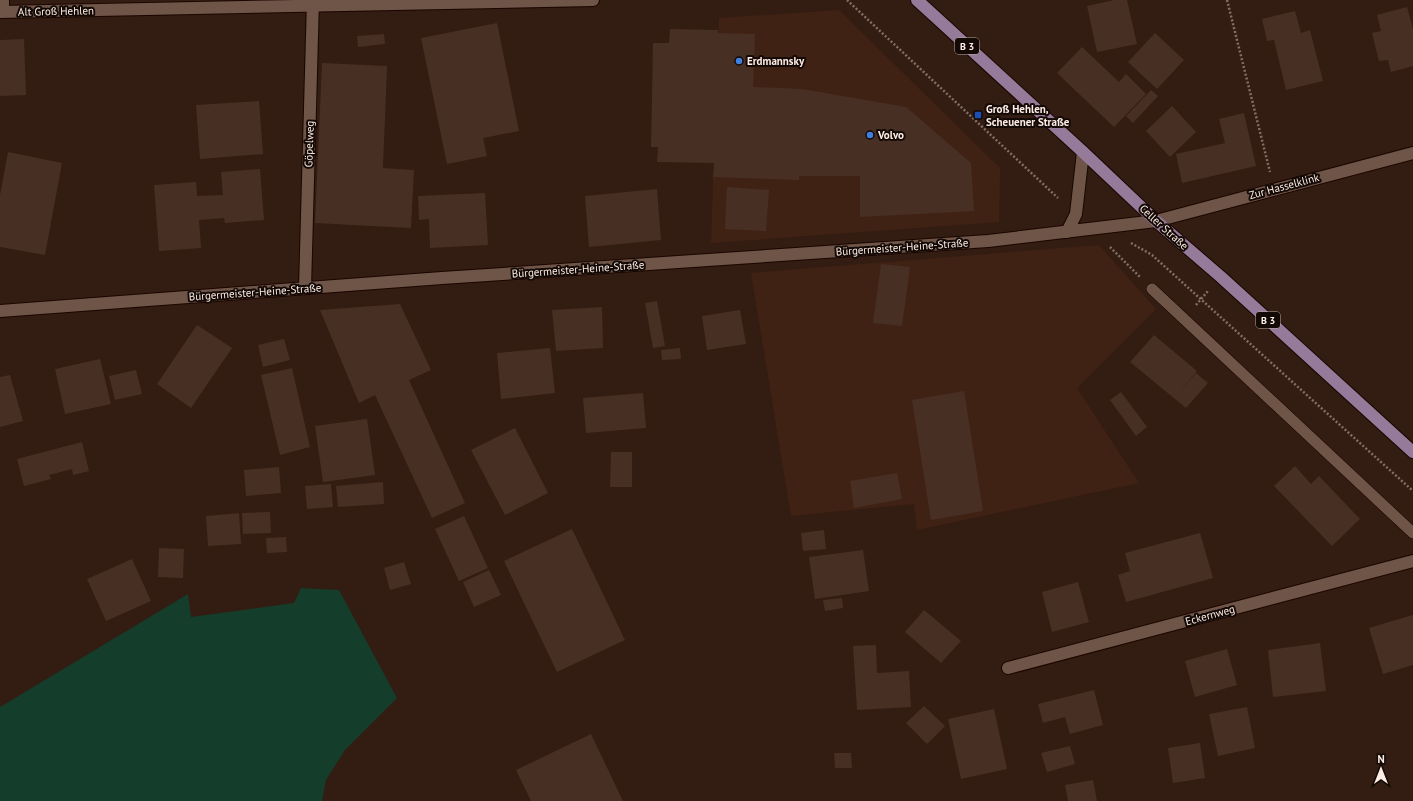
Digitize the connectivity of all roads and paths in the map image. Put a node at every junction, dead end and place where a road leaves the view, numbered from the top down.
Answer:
1 (593, 0) edge
2 (847, 0) edge
3 (916, 0) edge
4 (1227, 0) edge
5 (313, 2) edge
6 (2, 8) edge
7 (1083, 152) junction
8 (1413, 153) edge
9 (1274, 188) junction
10 (1076, 214) junction
11 (1156, 220) junction
12 (1090, 229) junction
13 (1067, 232) junction
14 (1125, 243) dead end
15 (305, 288) junction
16 (1152, 289) joint
17 (0, 311) edge
18 (1413, 452) edge
19 (1413, 491) edge
20 (1413, 533) edge
21 (1413, 561) edge
22 (1008, 668) dead end

1 - 5 street, Alt Groß Hehlen
2 - 10 path
3 - 7 main road, Celler Straße / B 3
4 - 9 path
5 - 6 street, Alt Groß Hehlen
5 - 15 street, Göpelweg
7 - 10 street
7 - 11 main road, Celler Straße / B 3
8 - 9 street, Zur Hasselklink
9 - 11 street, Zur Hasselklink
10 - 13 street
11 - 12 street, Bürgermeister-Heine-Straße
11 - 18 main road, Celler Straße / B 3
12 - 13 street, Bürgermeister-Heine-Straße
12 - 16 path
13 - 15 street, Bürgermeister-Heine-Straße
14 - 19 path
15 - 17 street, Bürgermeister-Heine-Straße
16 - 20 lane
21 - 22 street, Eckernweg

